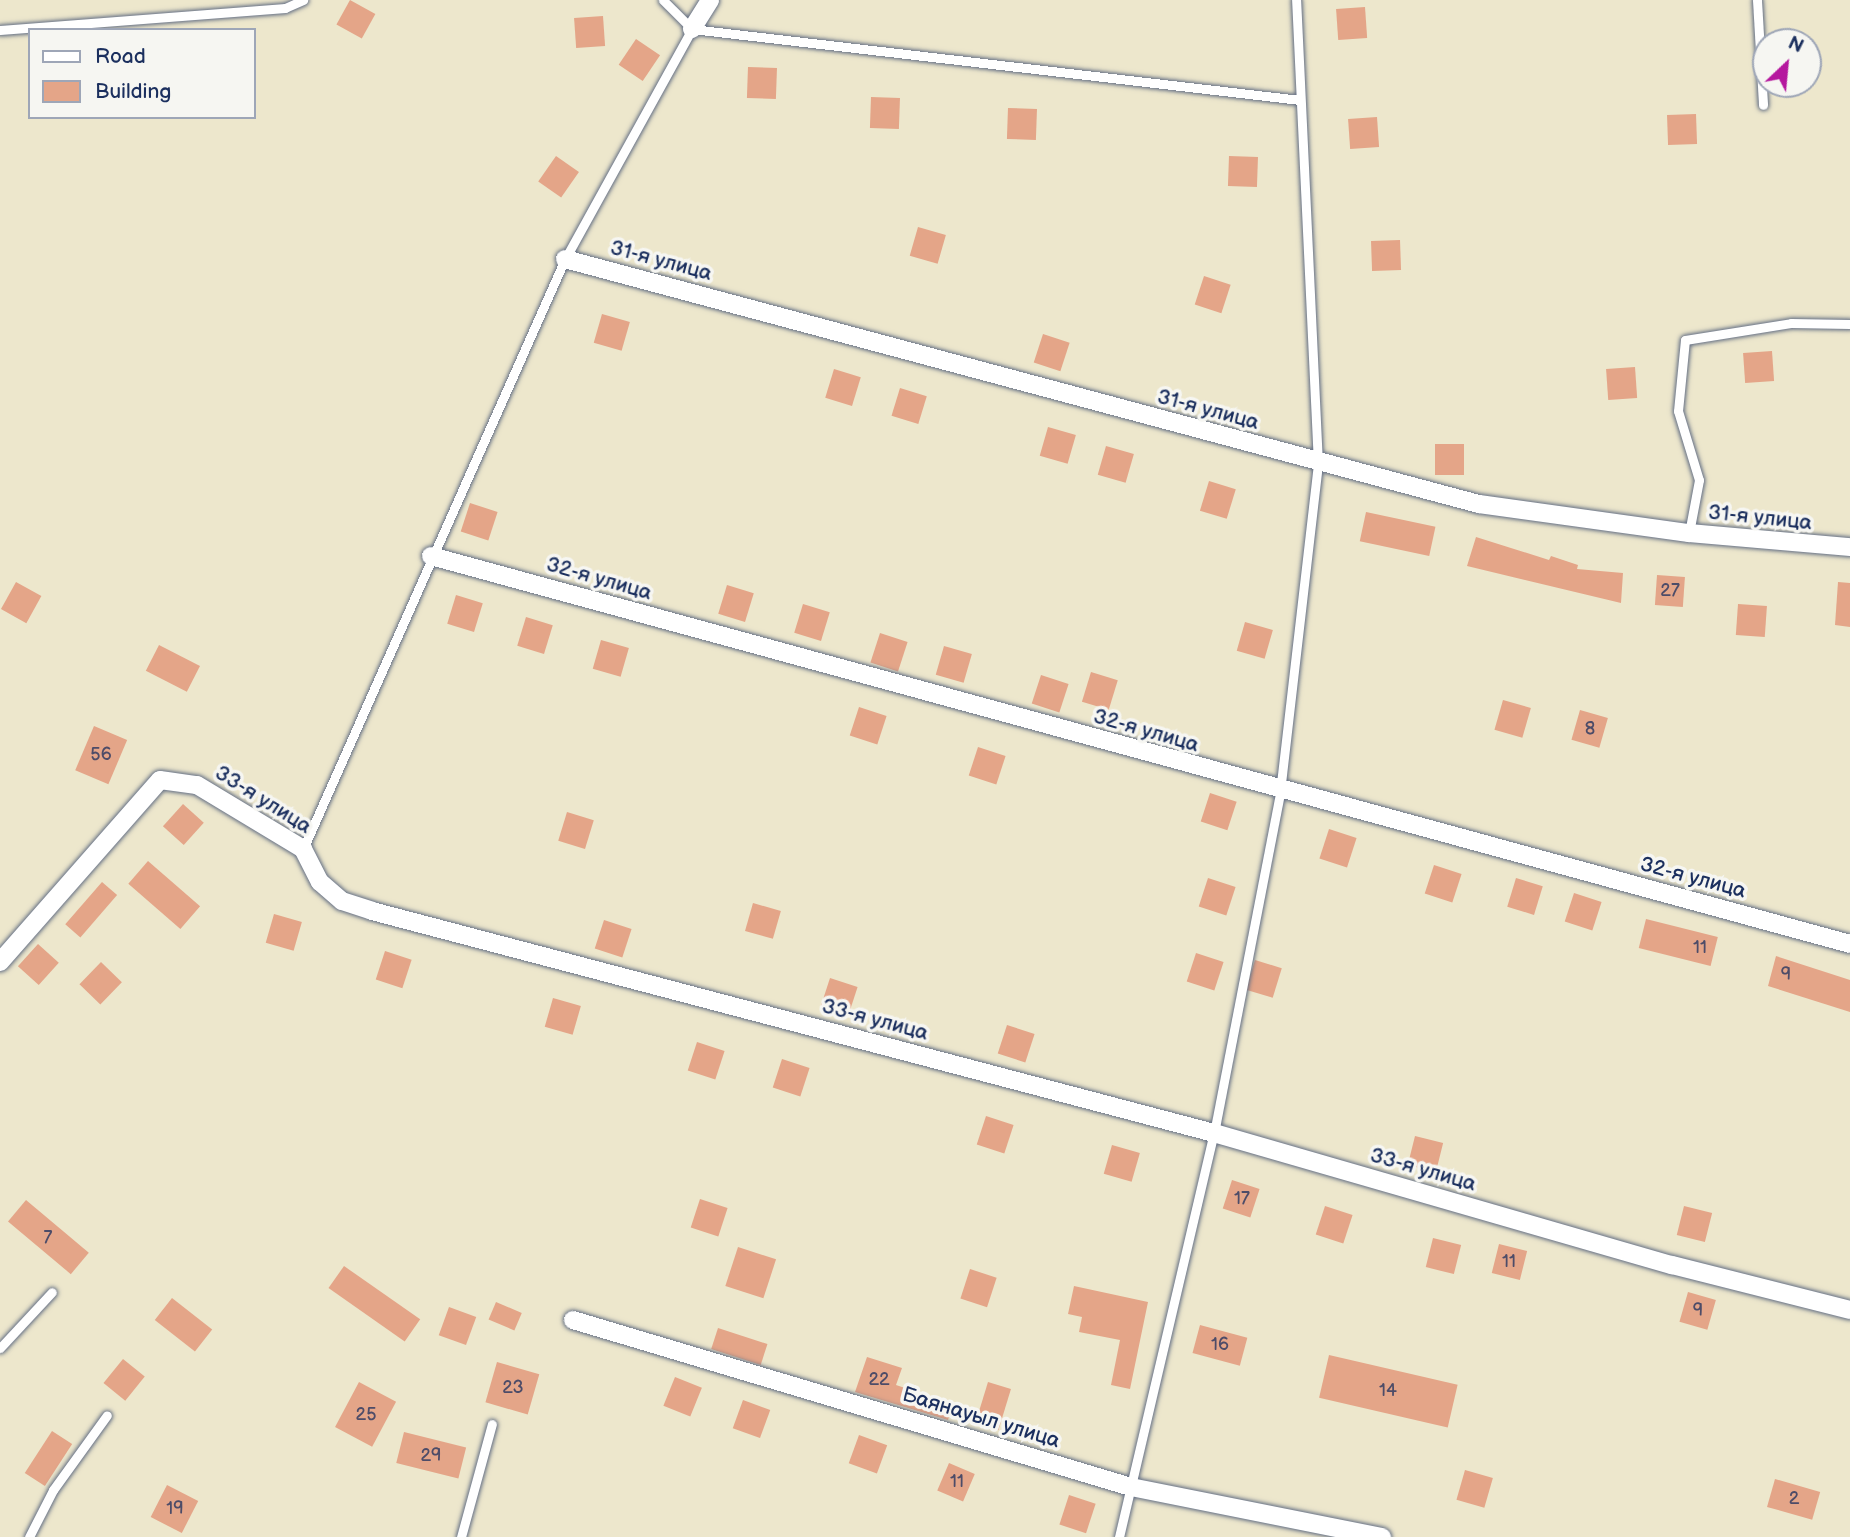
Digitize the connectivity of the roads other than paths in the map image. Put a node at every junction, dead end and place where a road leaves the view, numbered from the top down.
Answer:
1 (303, 0) edge
2 (663, 0) edge
3 (710, 0) edge
4 (1296, 0) edge
5 (1757, 0) edge
6 (692, 29) junction
7 (0, 30) edge
8 (1300, 100) junction
9 (1763, 105) dead end
10 (565, 259) junction
11 (1850, 324) edge
12 (1318, 464) junction
13 (1689, 533) junction
14 (1850, 547) edge
15 (431, 556) junction
16 (1280, 792) junction
17 (303, 849) junction
18 (1850, 943) edge
19 (0, 962) edge
20 (1214, 1133) junction
21 (52, 1292) dead end
22 (1850, 1310) edge
23 (573, 1320) dead end
24 (0, 1348) edge
25 (107, 1415) dead end
26 (492, 1424) dead end
27 (1131, 1487) junction
28 (29, 1537) edge
29 (461, 1537) edge
30 (1119, 1537) edge
31 (1382, 1537) edge

1 - 7 lane
2 - 6 lane
3 - 6 street
4 - 8 lane
5 - 9 lane
6 - 8 lane
6 - 10 lane
8 - 12 lane
10 - 12 street, 31-я улица
10 - 15 lane
11 - 13 lane
12 - 13 street, 31-я улица
12 - 16 lane
13 - 14 street, 31-я улица
15 - 16 street, 32-я улица
15 - 17 lane
16 - 18 street, 32-я улица
16 - 20 lane
17 - 19 street, 33-я улица
17 - 20 street, 33-я улица
20 - 22 street, 33-я улица
20 - 27 lane
21 - 24 lane
23 - 27 street, Баянауыл улица
25 - 28 lane
26 - 29 lane
27 - 30 lane
27 - 31 street, Баянауыл улица

